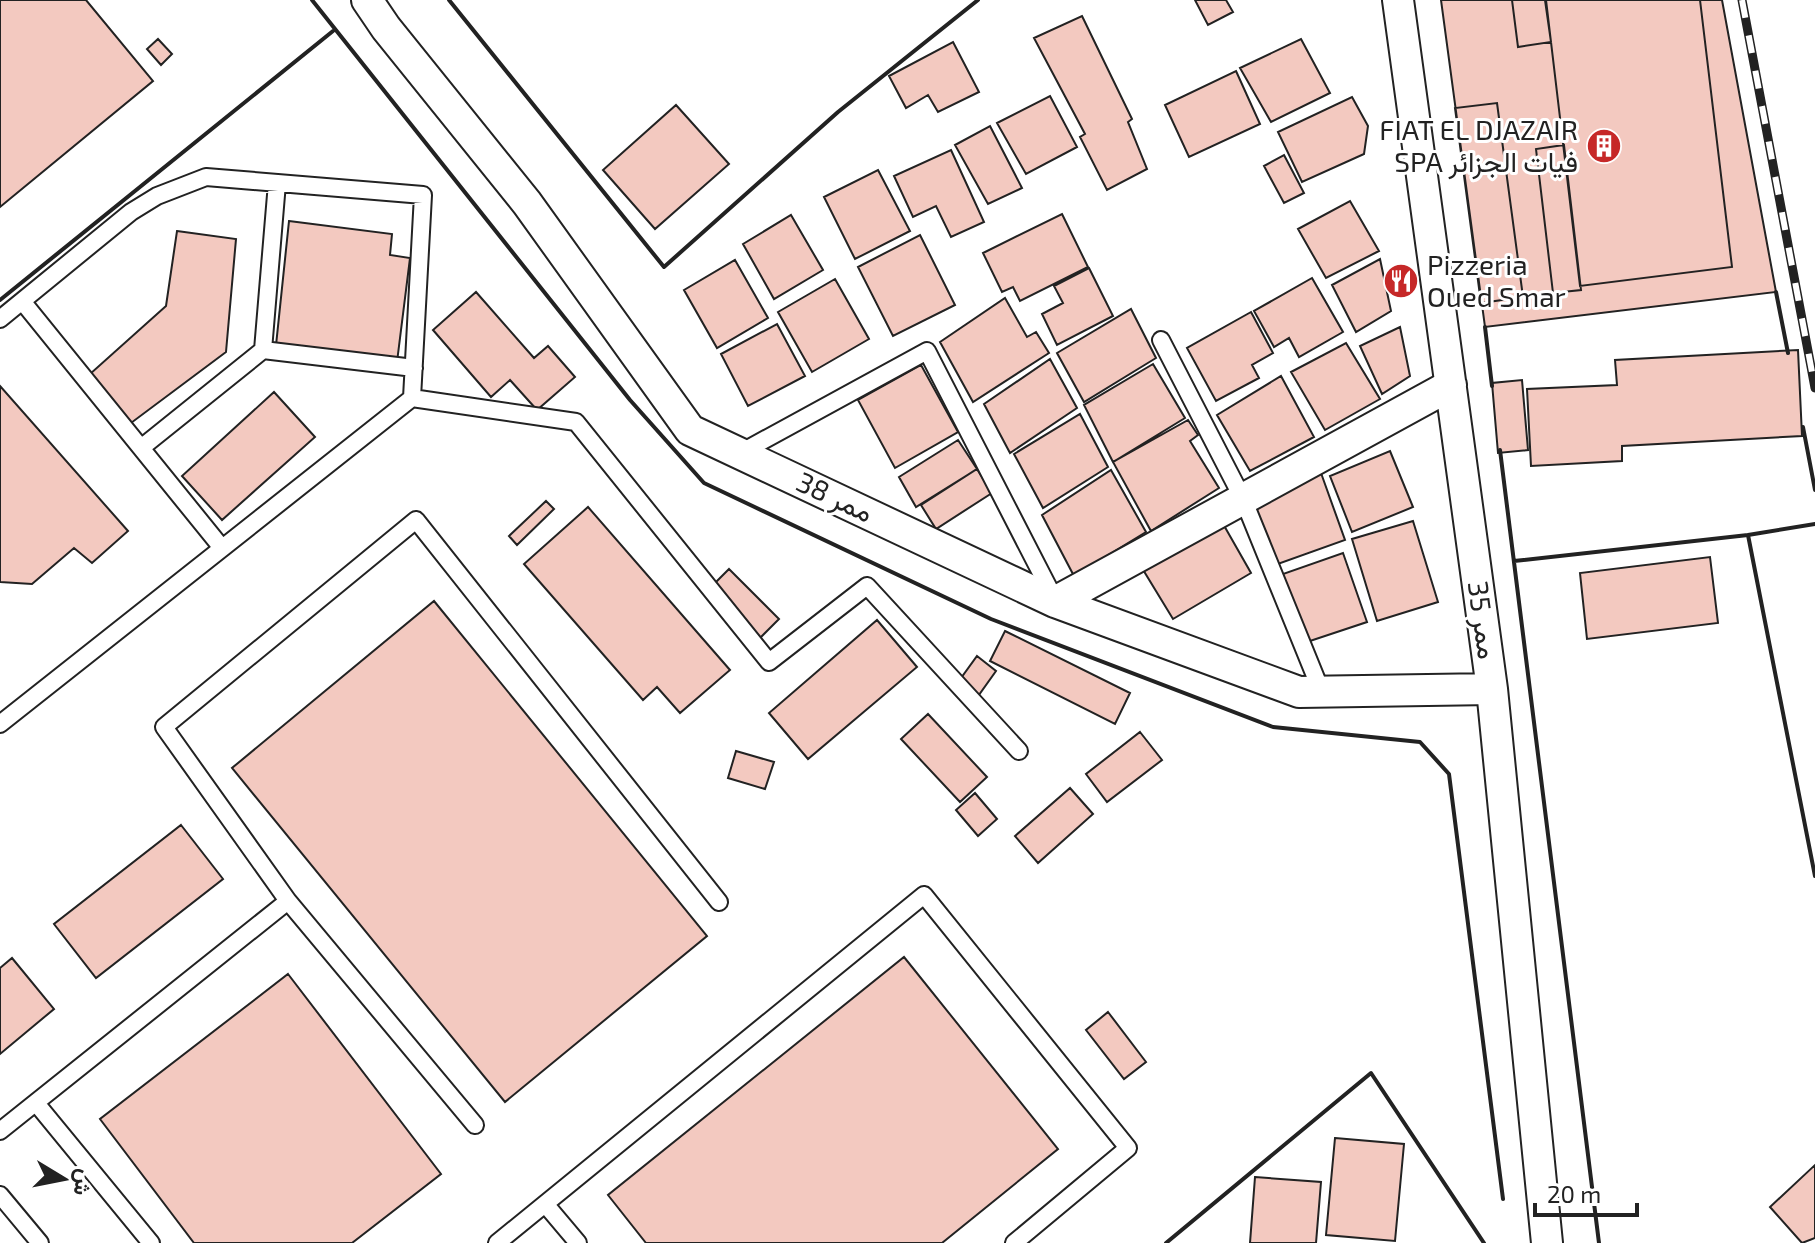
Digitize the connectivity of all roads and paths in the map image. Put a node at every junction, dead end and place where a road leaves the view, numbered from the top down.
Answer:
1 (367, 0) edge
2 (1398, 0) edge
3 (277, 183) junction
4 (22, 301) junction
5 (0, 319) edge
6 (1161, 340) dead end
7 (263, 350) junction
8 (414, 368) junction
9 (1451, 385) junction
10 (412, 398) junction
11 (141, 448) junction
12 (742, 452) junction
13 (1244, 501) junction
14 (222, 548) junction
15 (1055, 602) junction
16 (1492, 689) junction
17 (1322, 693) junction
18 (0, 724) edge
19 (1019, 751) dead end
20 (288, 901) junction
21 (719, 902) dead end
22 (36, 1103) junction
23 (475, 1125) dead end
24 (0, 1131) edge
25 (0, 1195) edge
26 (546, 1205) junction
27 (40, 1243) edge
28 (151, 1243) edge
29 (497, 1243) edge
30 (578, 1243) edge
31 (1014, 1243) edge
32 (1547, 1243) edge

1 - 12 street, ممر 38
2 - 9 street, ممر 35
3 - 4 lane
3 - 7 lane
3 - 8 lane
4 - 5 lane
4 - 11 lane
6 - 13 lane
7 - 8 lane
7 - 11 lane
8 - 10 lane
9 - 13 street
9 - 16 street, ممر 35
10 - 14 lane
10 - 19 lane
11 - 14 lane
12 - 15 street, ممر 38
12 - 15 lane
13 - 15 street
13 - 17 lane
14 - 18 lane
15 - 17 street, ممر 38
16 - 17 street, ممر 38
16 - 32 street, ممر 35
20 - 21 lane
20 - 22 lane
20 - 23 lane
22 - 24 lane
22 - 28 lane
25 - 27 lane
26 - 29 lane
26 - 30 lane
26 - 31 lane

